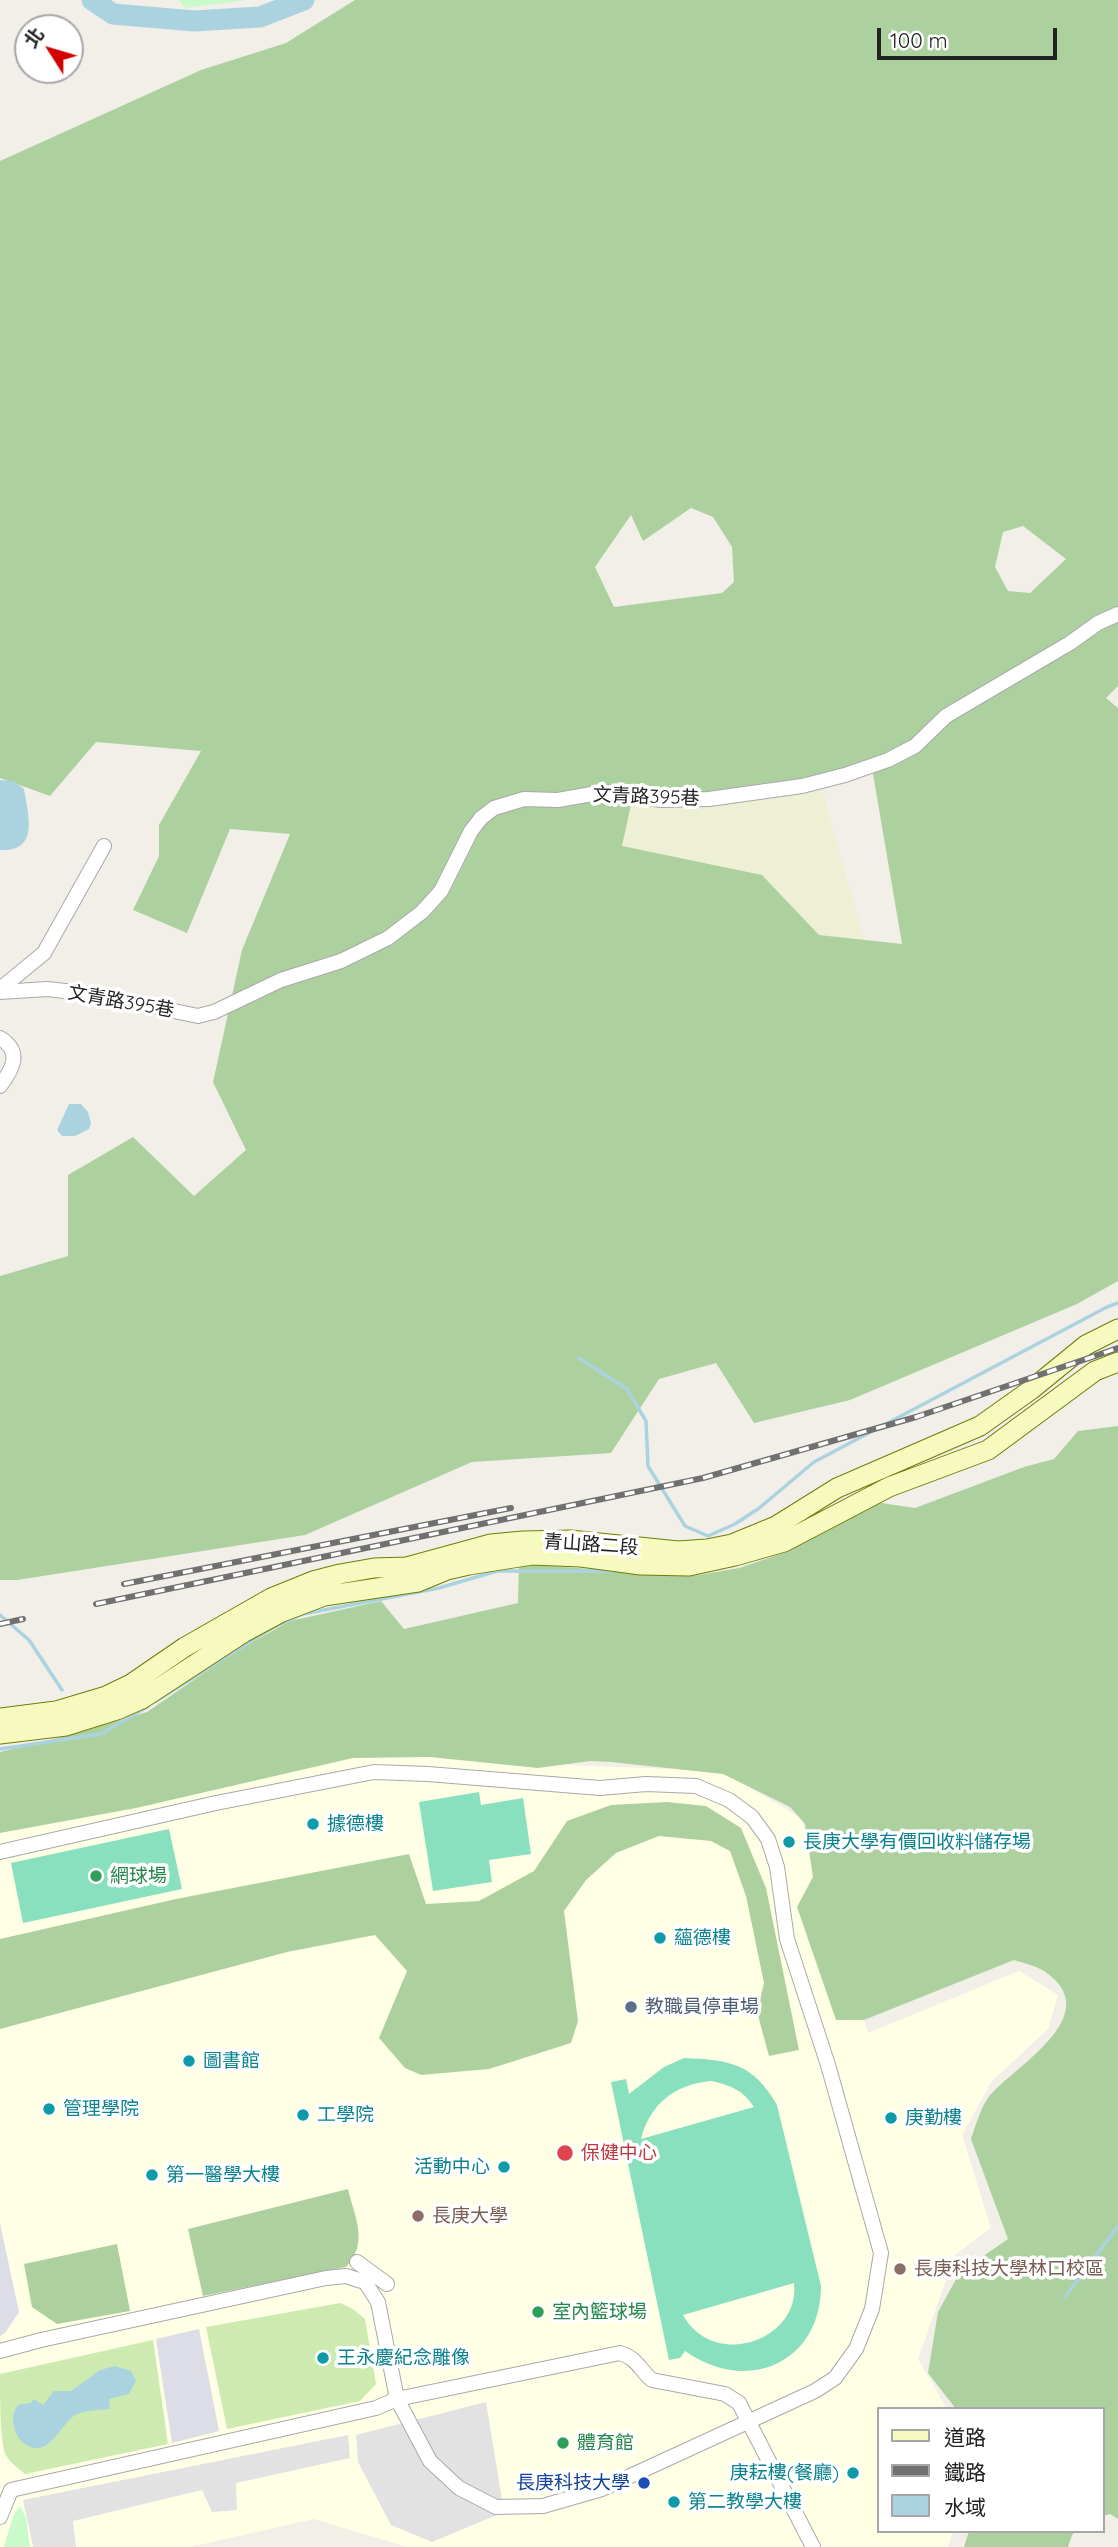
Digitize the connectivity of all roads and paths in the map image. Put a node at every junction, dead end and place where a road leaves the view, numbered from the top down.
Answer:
1 (1118, 614) edge
2 (104, 846) dead end
3 (0, 990) edge
4 (0, 1038) edge
5 (0, 1086) edge
6 (1118, 1329) edge
7 (1118, 1362) edge
8 (0, 1718) edge
9 (0, 1734) edge
10 (0, 1852) edge
11 (357, 2262) dead end
12 (387, 2284) dead end
13 (0, 2351) edge
14 (397, 2399) junction
15 (748, 2421) junction
16 (0, 2517) edge
17 (813, 2547) edge

1 - 3 street, 文青路395巷
2 - 3 street, 文青路395巷
4 - 5 street
6 - 8 street, 青山路二段
7 - 9 street, 青山路二段
10 - 15 street
11 - 12 street
13 - 14 street
14 - 15 street
14 - 15 street
14 - 16 street
15 - 17 street

